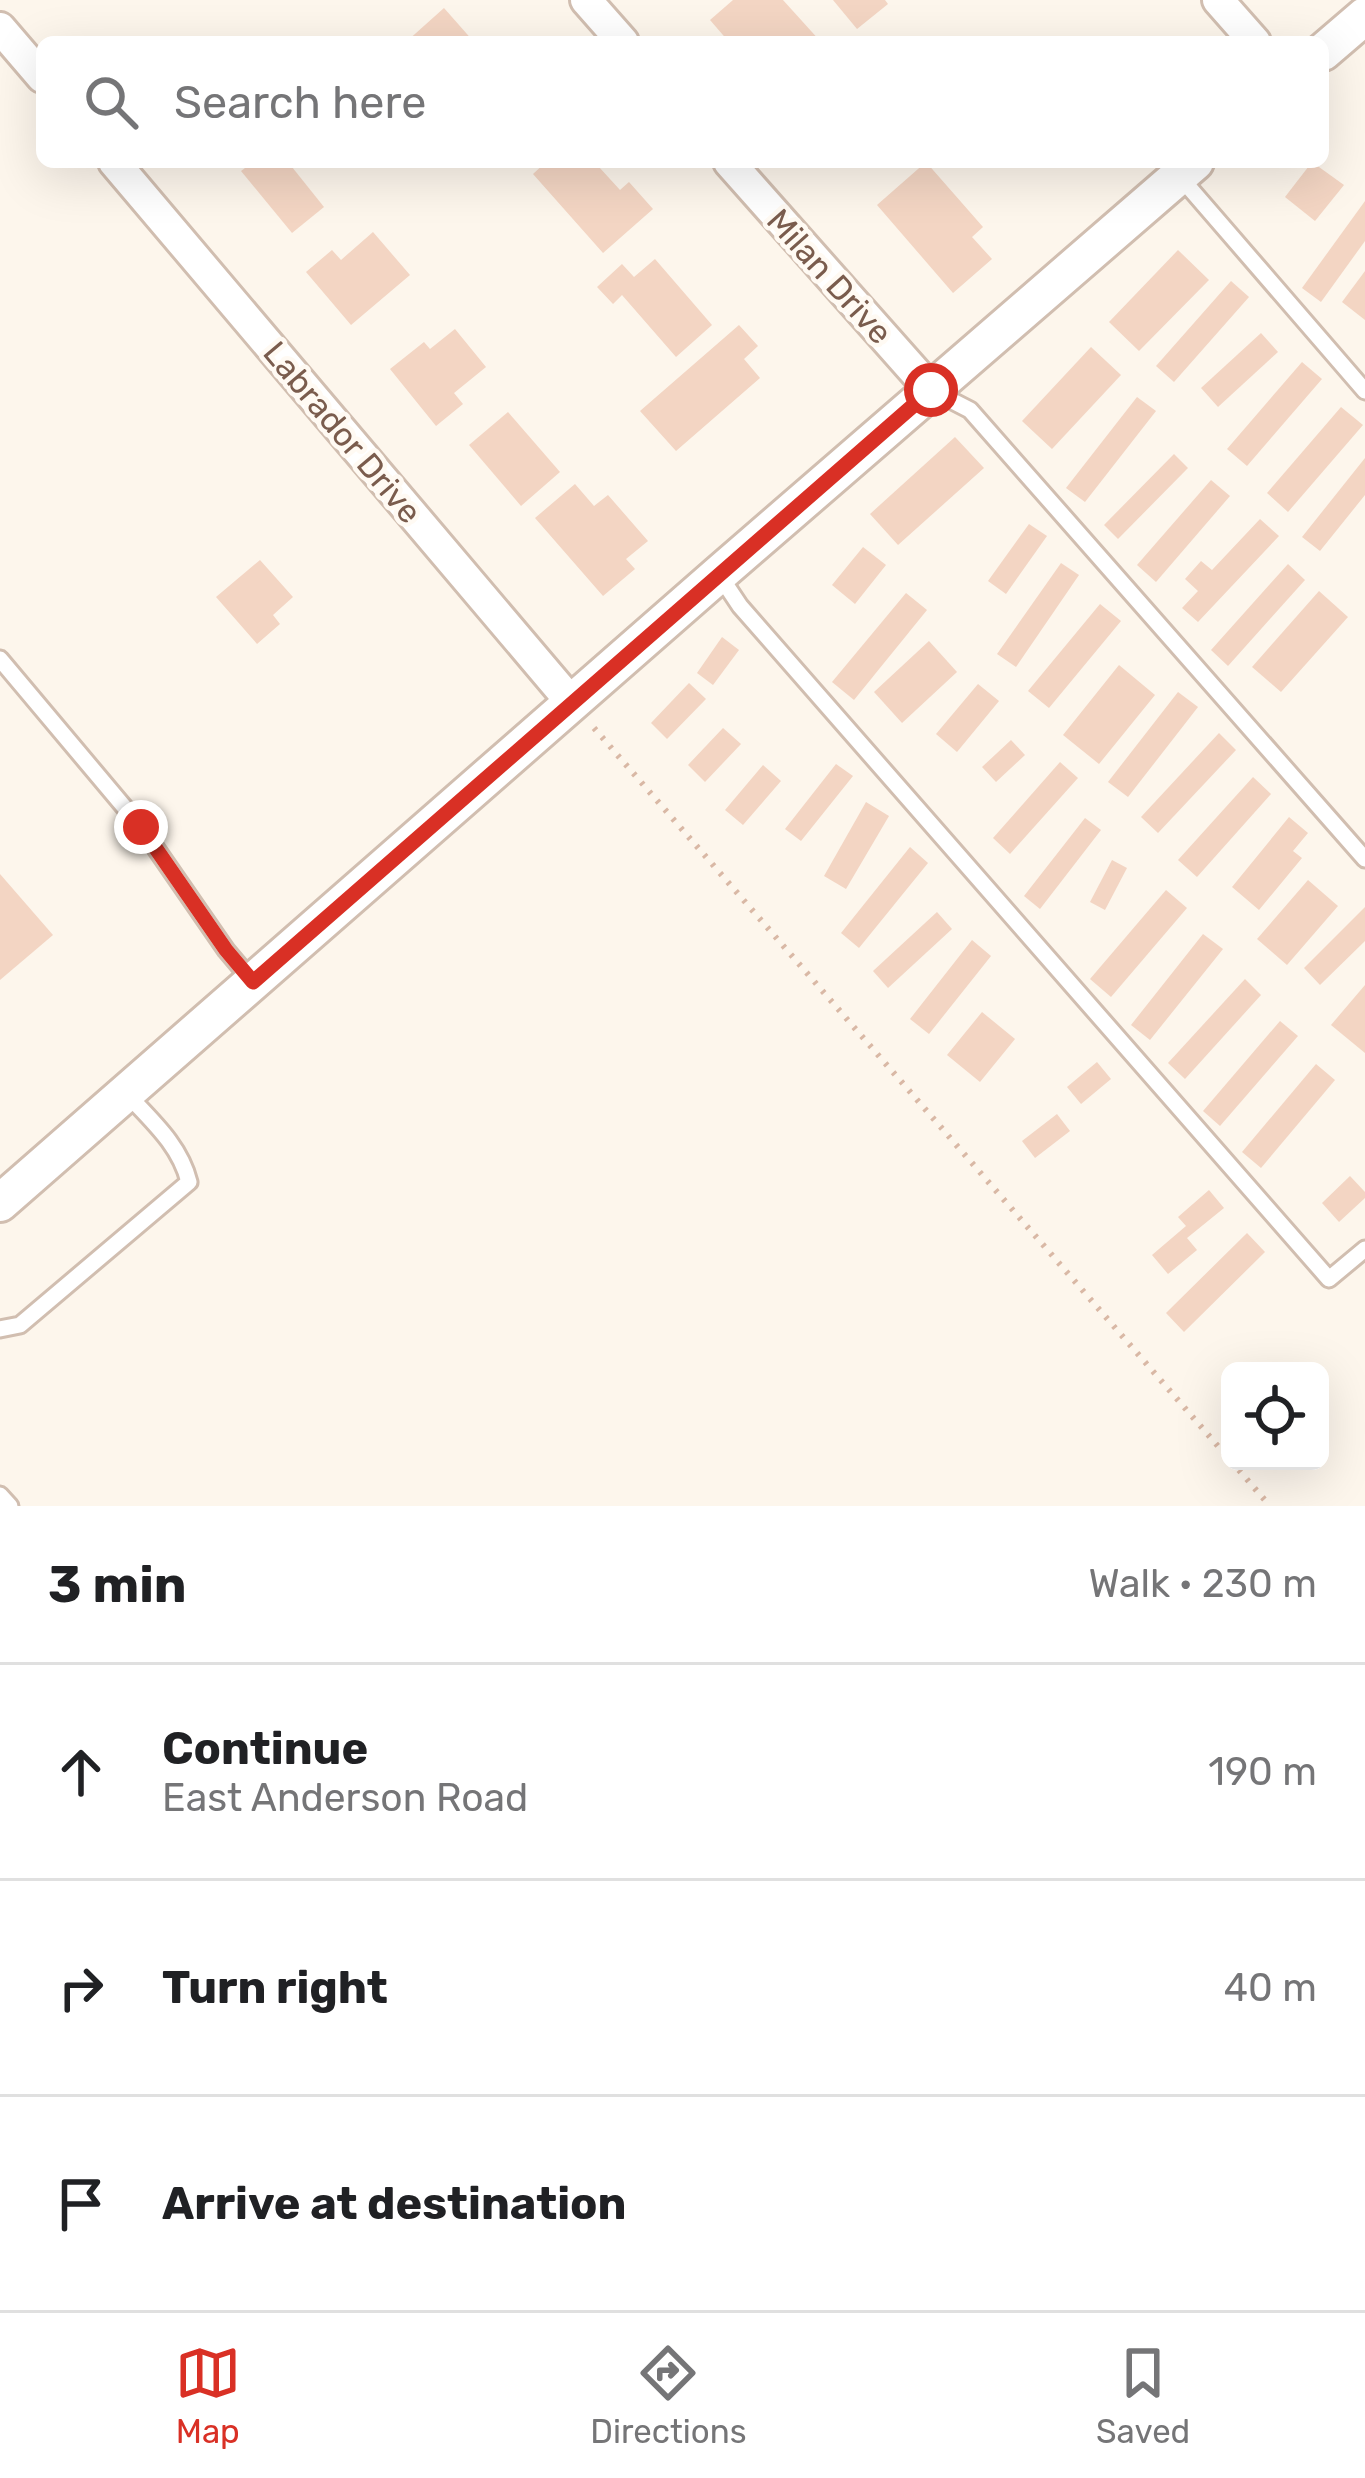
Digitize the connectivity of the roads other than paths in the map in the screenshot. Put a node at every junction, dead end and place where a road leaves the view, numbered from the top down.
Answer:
1 (586, 0) edge
2 (1218, 0) edge
3 (1365, 16) edge
4 (0, 28) edge
5 (618, 36) edge
6 (1250, 36) edge
7 (1329, 47) edge
8 (36, 70) edge
9 (119, 168) edge
10 (734, 168) edge
11 (1187, 169) edge
12 (931, 390) junction
13 (1365, 391) edge
14 (719, 574) junction
15 (0, 659) edge
16 (572, 703) junction
17 (1365, 859) edge
18 (253, 982) junction
19 (126, 1093) junction
20 (0, 1203) edge
21 (1365, 1249) edge
22 (0, 1329) edge
23 (0, 1495) edge
24 (10, 1506) edge

1 - 5 street
2 - 6 street
3 - 7 street
4 - 8 street
9 - 16 street, Labrador Drive
10 - 12 street, Milan Drive
11 - 12 street
11 - 13 lane
12 - 14 street
12 - 17 lane
14 - 16 street
14 - 21 lane
15 - 18 lane
16 - 18 street
18 - 19 street
19 - 20 street
19 - 22 lane
23 - 24 lane

